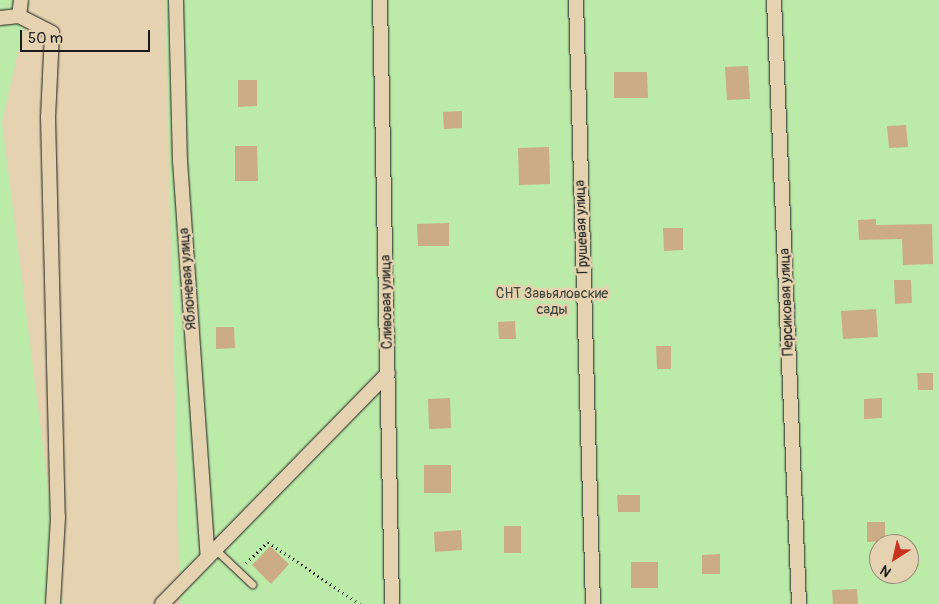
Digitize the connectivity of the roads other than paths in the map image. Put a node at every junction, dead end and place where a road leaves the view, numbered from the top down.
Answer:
1 (21, 0) edge
2 (176, 0) edge
3 (380, 0) edge
4 (576, 0) edge
5 (774, 0) edge
6 (19, 16) junction
7 (0, 18) edge
8 (388, 373) junction
9 (212, 554) junction
10 (252, 584) dead end
11 (53, 604) edge
12 (162, 604) edge
13 (392, 604) edge
14 (593, 604) edge
15 (799, 604) edge

1 - 6 street
2 - 9 street, Яблоневая улица
3 - 8 street, Сливовая улица
4 - 14 street, Грушевая улица
5 - 15 street, Персиковая улица
6 - 7 street
6 - 11 street
8 - 9 street
8 - 13 street, Сливовая улица
9 - 10 lane
9 - 12 street

